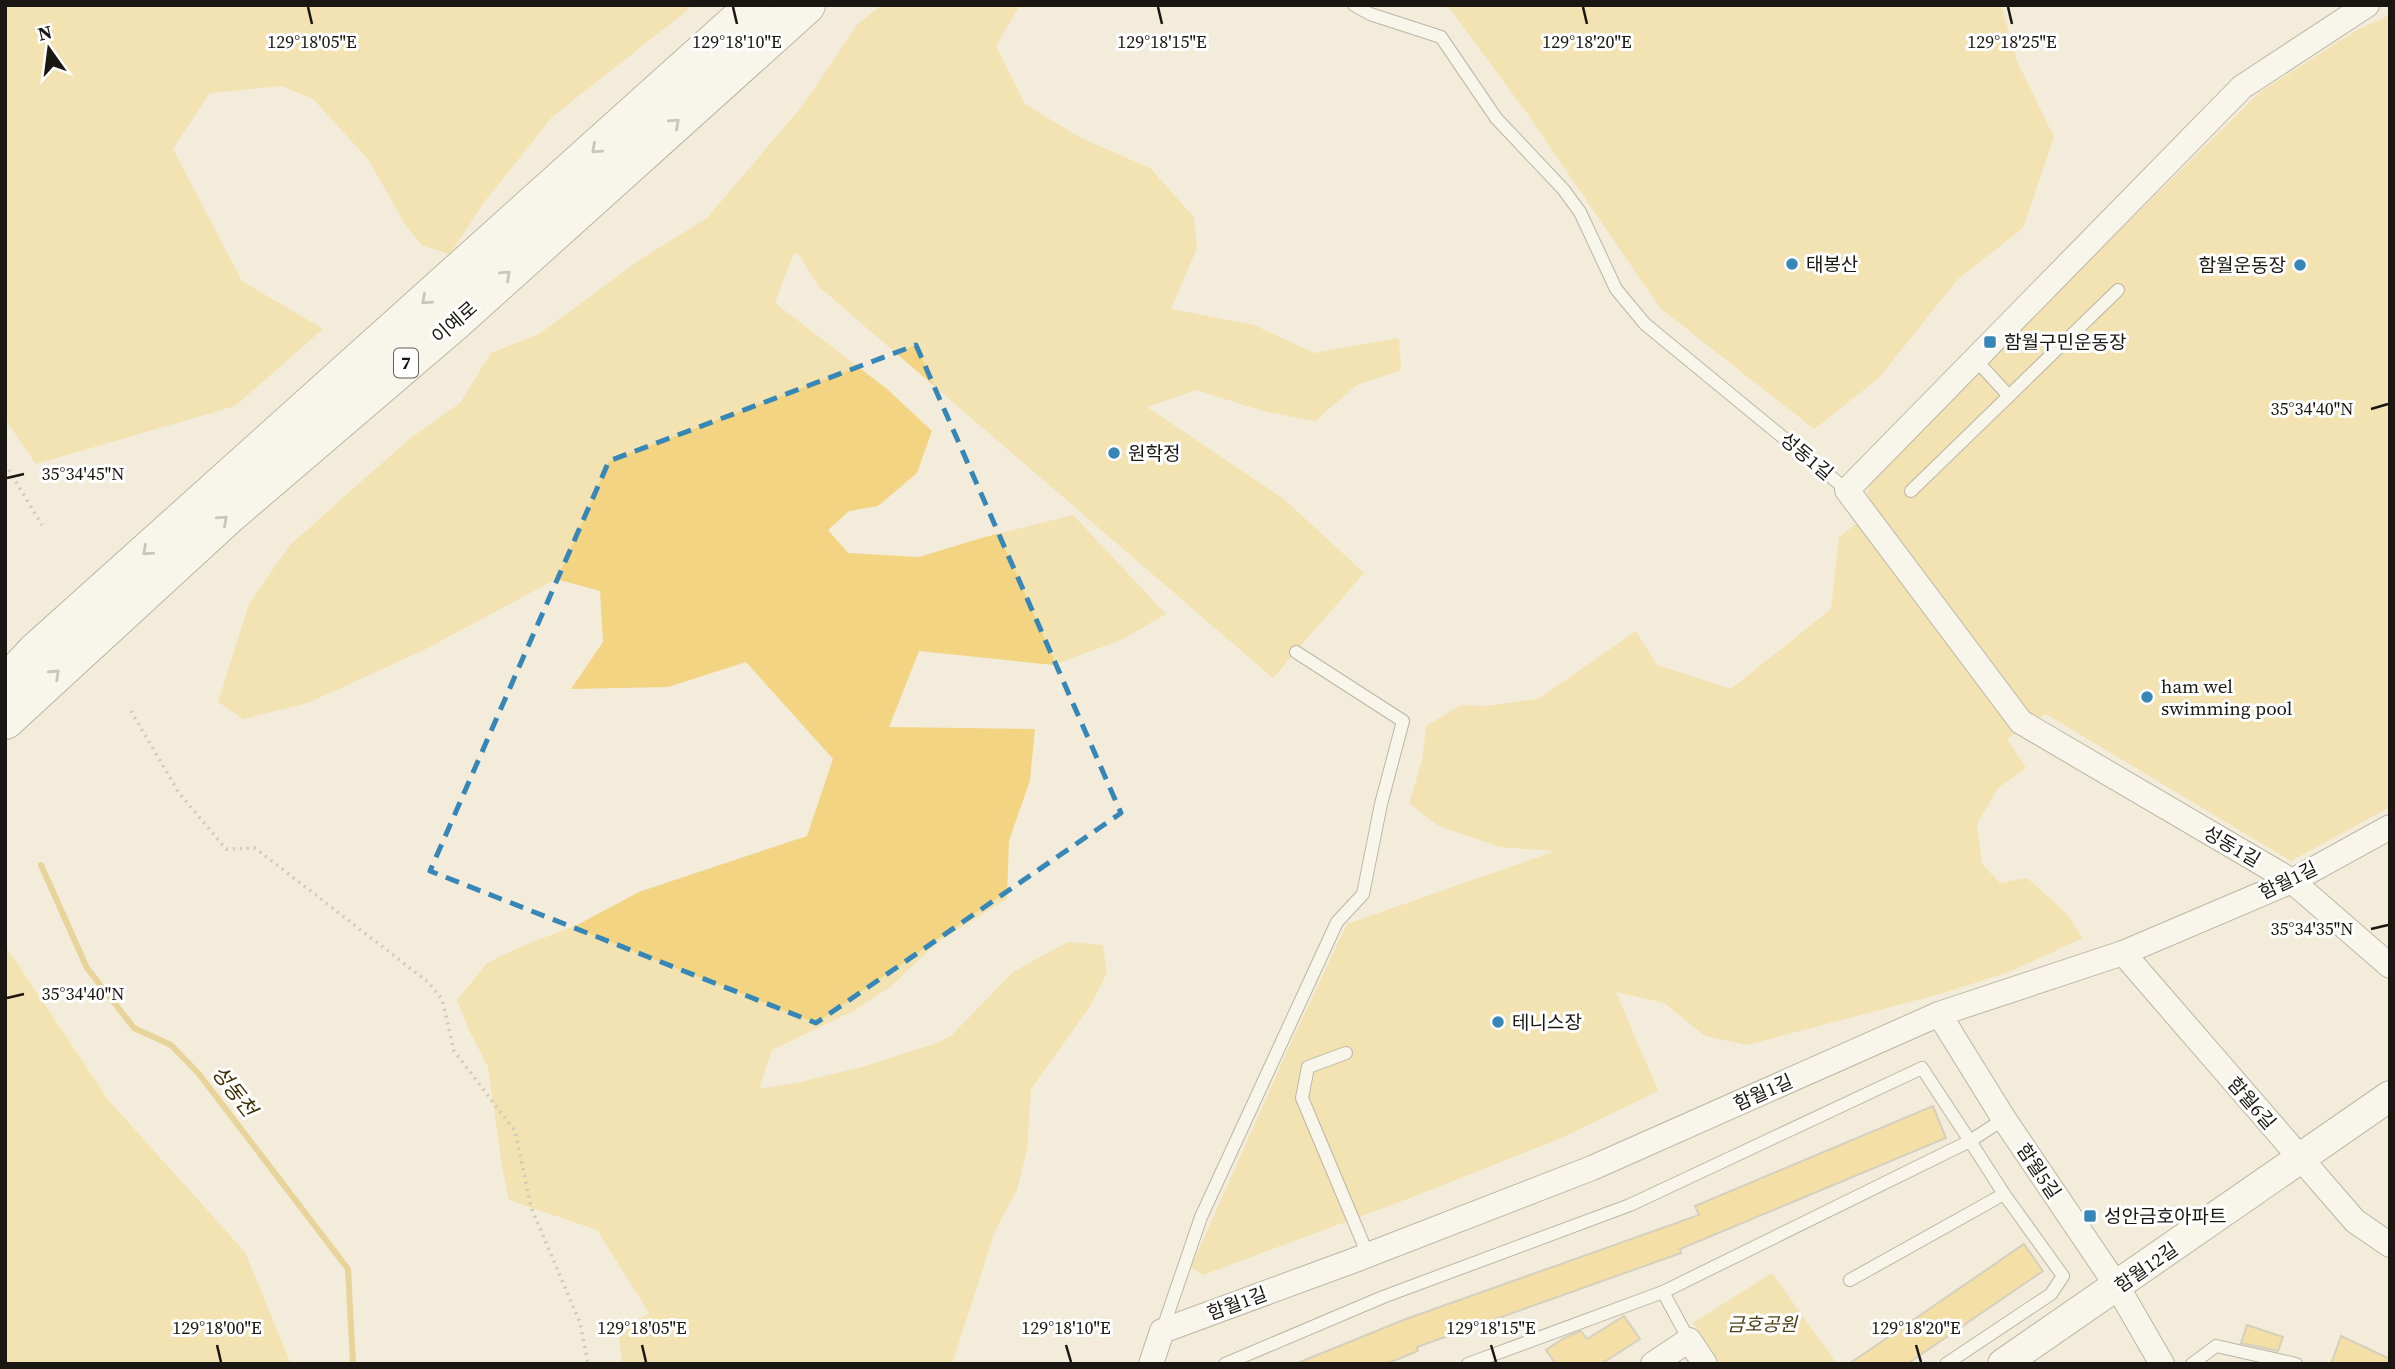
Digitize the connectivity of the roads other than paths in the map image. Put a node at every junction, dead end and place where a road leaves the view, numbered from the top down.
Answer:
1 (756, 5) edge
2 (806, 5) edge
3 (1354, 5) edge
4 (2368, 5) edge
5 (2118, 290) dead end
6 (1975, 359) junction
7 (2008, 396) junction
8 (1846, 490) junction
9 (1911, 491) dead end
10 (1296, 652) dead end
11 (5, 685) edge
12 (5, 720) edge
13 (2390, 827) edge
14 (2292, 881) junction
15 (2123, 953) junction
16 (2390, 966) edge
17 (1939, 1014) junction
18 (1346, 1053) dead end
19 (2390, 1096) edge
20 (2004, 1119) junction
21 (1970, 1140) junction
22 (2300, 1159) junction
23 (2004, 1194) junction
24 (2390, 1245) edge
25 (1368, 1255) junction
26 (1850, 1280) dead end
27 (2117, 1286) junction
28 (1662, 1292) junction
29 (1162, 1331) junction
30 (1689, 1340) junction
31 (1154, 1362) edge
32 (1225, 1364) edge
33 (1468, 1364) edge
34 (1653, 1364) edge
35 (1705, 1364) edge
36 (1946, 1364) edge
37 (2003, 1364) edge
38 (2162, 1364) edge
39 (2192, 1364) edge
40 (2296, 1364) edge

1 -> 11 highway, 이예로 / 7
12 -> 2 highway, 이예로 / 7
3 - 8 lane, 성동1길
4 - 6 street
5 - 7 lane
6 - 7 lane
6 - 8 street
7 - 9 lane
8 - 14 street, 성동1길
10 - 29 lane
13 - 14 street, 함월1길
14 - 15 street, 함월1길
14 - 16 street, 성동1길
15 - 17 street, 함월1길
15 - 22 street, 함월6길
17 - 20 street, 함월5길
17 - 25 street, 함월1길
18 - 25 lane
19 - 22 street, 함월12길
20 - 21 lane
20 - 27 street, 함월5길
21 - 23 lane
21 - 28 lane
21 - 32 lane
22 - 24 street, 함월6길
22 - 27 street, 함월12길
23 - 26 lane
23 - 36 lane
25 - 29 street, 함월1길
27 - 37 street, 함월12길
27 - 38 street, 함월5길
28 - 30 lane
28 - 33 lane
29 - 31 street
30 - 34 street
30 - 35 street
39 - 40 lane

